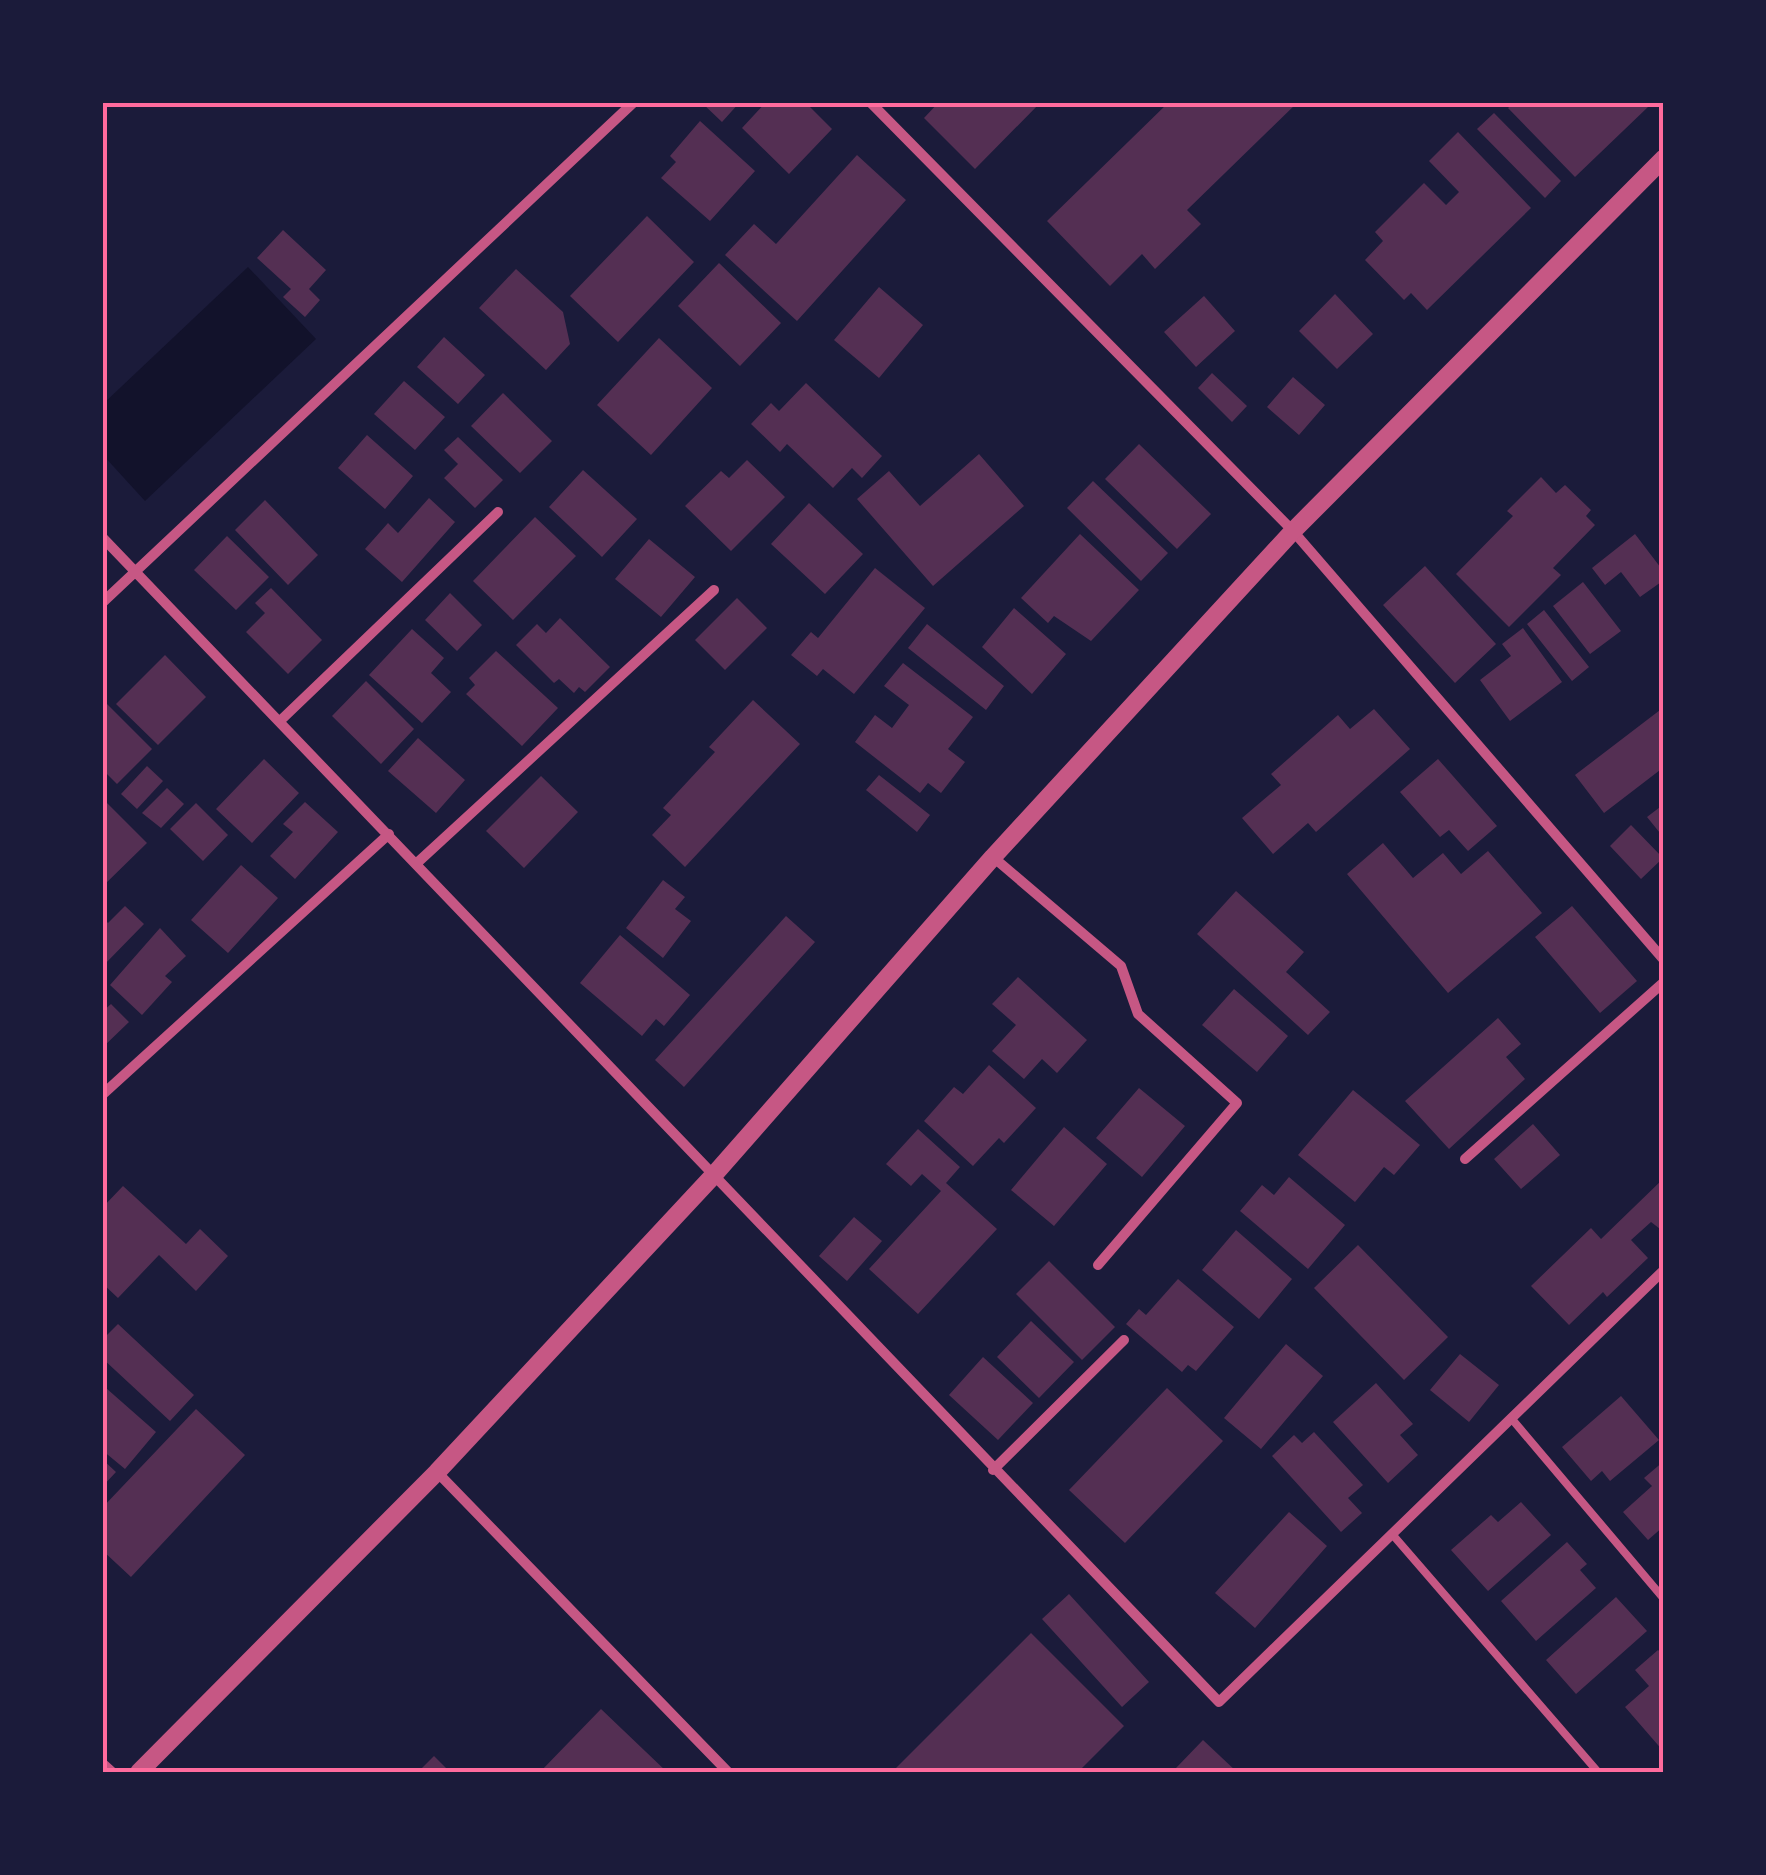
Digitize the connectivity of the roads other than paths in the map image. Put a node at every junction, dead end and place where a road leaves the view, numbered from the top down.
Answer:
1 (634, 102) edge
2 (870, 102) edge
3 (1664, 158) edge
4 (498, 512) dead end
5 (1292, 531) junction
6 (102, 537) edge
7 (136, 572) junction
8 (714, 590) dead end
9 (102, 603) edge
10 (281, 720) junction
11 (389, 834) junction
12 (993, 857) junction
13 (416, 863) junction
14 (1664, 960) edge
15 (1664, 982) edge
16 (102, 1095) edge
17 (1465, 1159) dead end
18 (712, 1177) junction
19 (1098, 1264) dead end
20 (1664, 1270) edge
21 (1124, 1340) dead end
22 (1511, 1418) junction
23 (993, 1470) junction
24 (437, 1472) junction
25 (1392, 1534) junction
26 (1664, 1599) edge
27 (102, 1763) edge
28 (112, 1772) edge
29 (139, 1772) edge
30 (728, 1772) edge
31 (1598, 1772) edge

1 - 7 street
2 - 5 street
3 - 5 street
4 - 10 street
5 - 12 street
5 - 14 street
6 - 7 street
7 - 9 street
7 - 10 street
8 - 13 street
10 - 11 street
11 - 13 street
11 - 16 street
12 - 18 street
12 - 19 street
13 - 18 street
15 - 17 street
18 - 23 street
18 - 24 street
20 - 22 street
21 - 23 street
22 - 25 street
22 - 26 lane
23 - 25 street
24 - 29 street
24 - 30 street
25 - 31 lane
27 - 28 street

